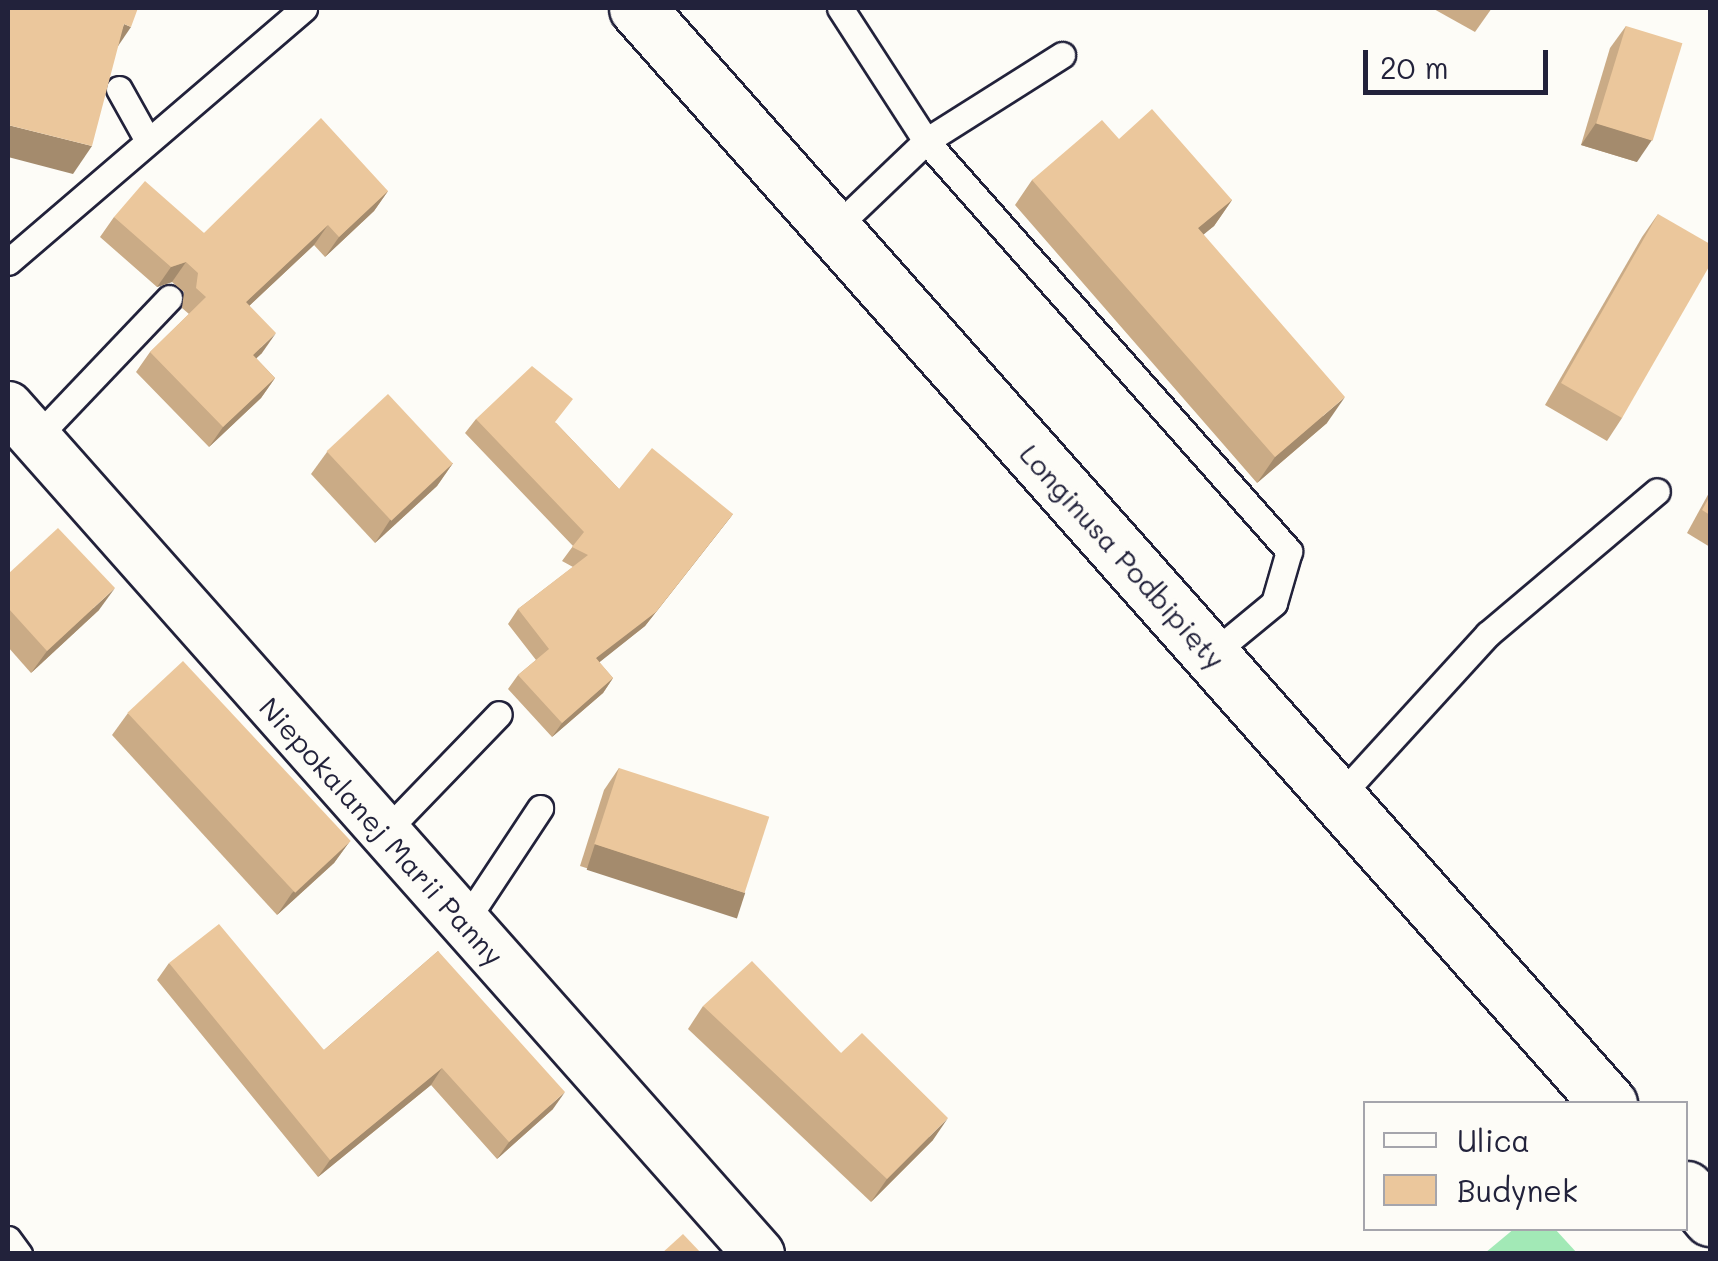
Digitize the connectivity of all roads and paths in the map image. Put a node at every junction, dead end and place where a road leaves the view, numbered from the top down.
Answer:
1 (304, 8) edge
2 (637, 8) edge
3 (840, 8) edge
4 (1062, 55) dead end
5 (120, 89) edge
6 (147, 139) junction
7 (926, 141) junction
8 (834, 230) junction
9 (8, 262) edge
10 (168, 298) dead end
11 (21, 423) edge
12 (1657, 490) dead end
13 (1211, 655) junction
14 (499, 714) dead end
15 (1338, 798) junction
16 (540, 808) dead end
17 (384, 834) junction
18 (464, 923) junction
19 (1607, 1101) edge
20 (1688, 1192) edge
21 (1710, 1218) edge
22 (8, 1239) edge
23 (19, 1254) edge
24 (759, 1254) edge

1 - 6 lane
2 - 8 street, Longinusa Podbipięty
3 - 7 lane
4 - 7 lane
5 - 6 lane
6 - 9 lane
7 - 8 lane
7 - 13 lane
8 - 13 street, Longinusa Podbipięty
10 - 11 lane
11 - 17 street, Niepokalanej Marii Panny
12 - 15 lane
13 - 15 street, Longinusa Podbipięty
14 - 17 lane
15 - 19 street, Longinusa Podbipięty
16 - 18 lane
17 - 18 street, Niepokalanej Marii Panny
18 - 24 street, Niepokalanej Marii Panny
20 - 21 street
22 - 23 lane

